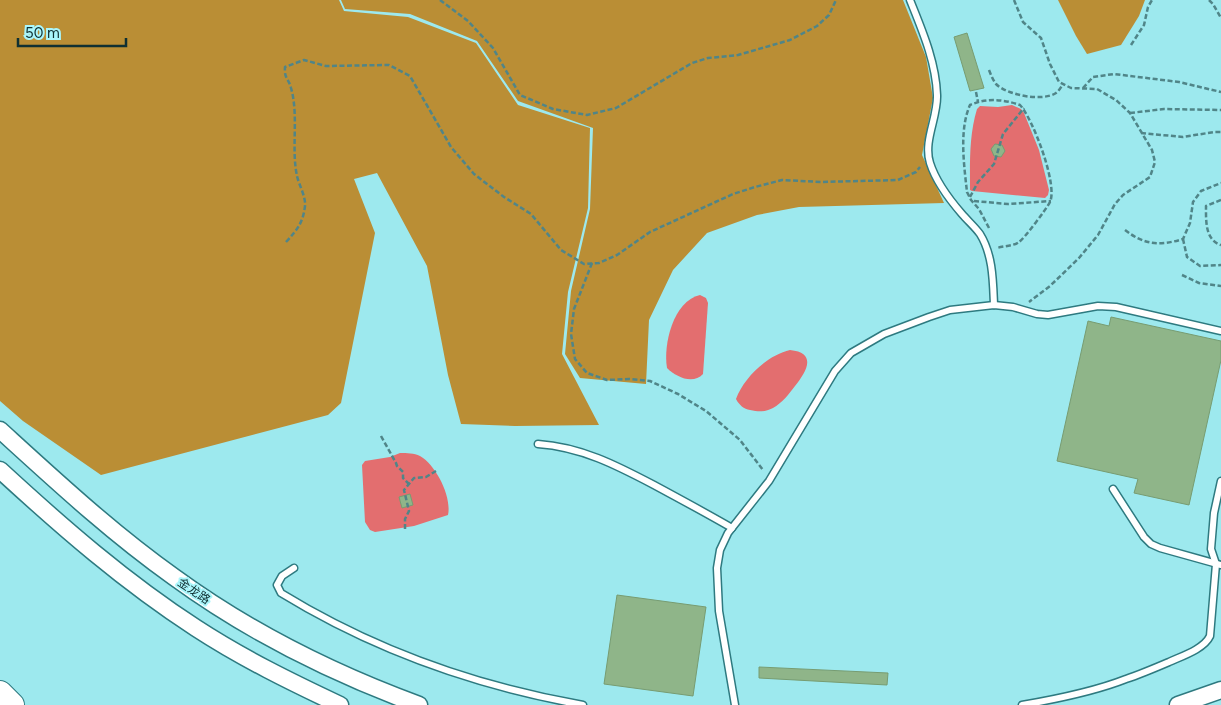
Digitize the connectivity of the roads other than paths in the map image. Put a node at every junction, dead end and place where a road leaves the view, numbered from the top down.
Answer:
1 (910, 0) edge
2 (994, 305) junction
3 (1221, 330) edge
4 (0, 430) edge
5 (538, 444) dead end
6 (0, 470) edge
7 (1221, 481) edge
8 (1113, 488) dead end
9 (732, 528) junction
10 (1218, 565) edge
11 (294, 568) dead end
12 (1221, 690) edge
13 (0, 693) edge
14 (12, 705) edge
15 (340, 705) edge
16 (418, 705) edge
17 (583, 705) edge
18 (735, 705) edge
19 (1022, 705) edge
20 (1178, 705) edge

1 - 2 lane
2 - 3 lane
2 - 9 lane
4 - 16 street, 金龙路
5 - 9 lane
6 - 15 street
7 - 10 lane
8 - 10 lane
9 - 18 lane
10 - 19 lane
11 - 17 lane
12 - 20 street
13 - 14 highway

